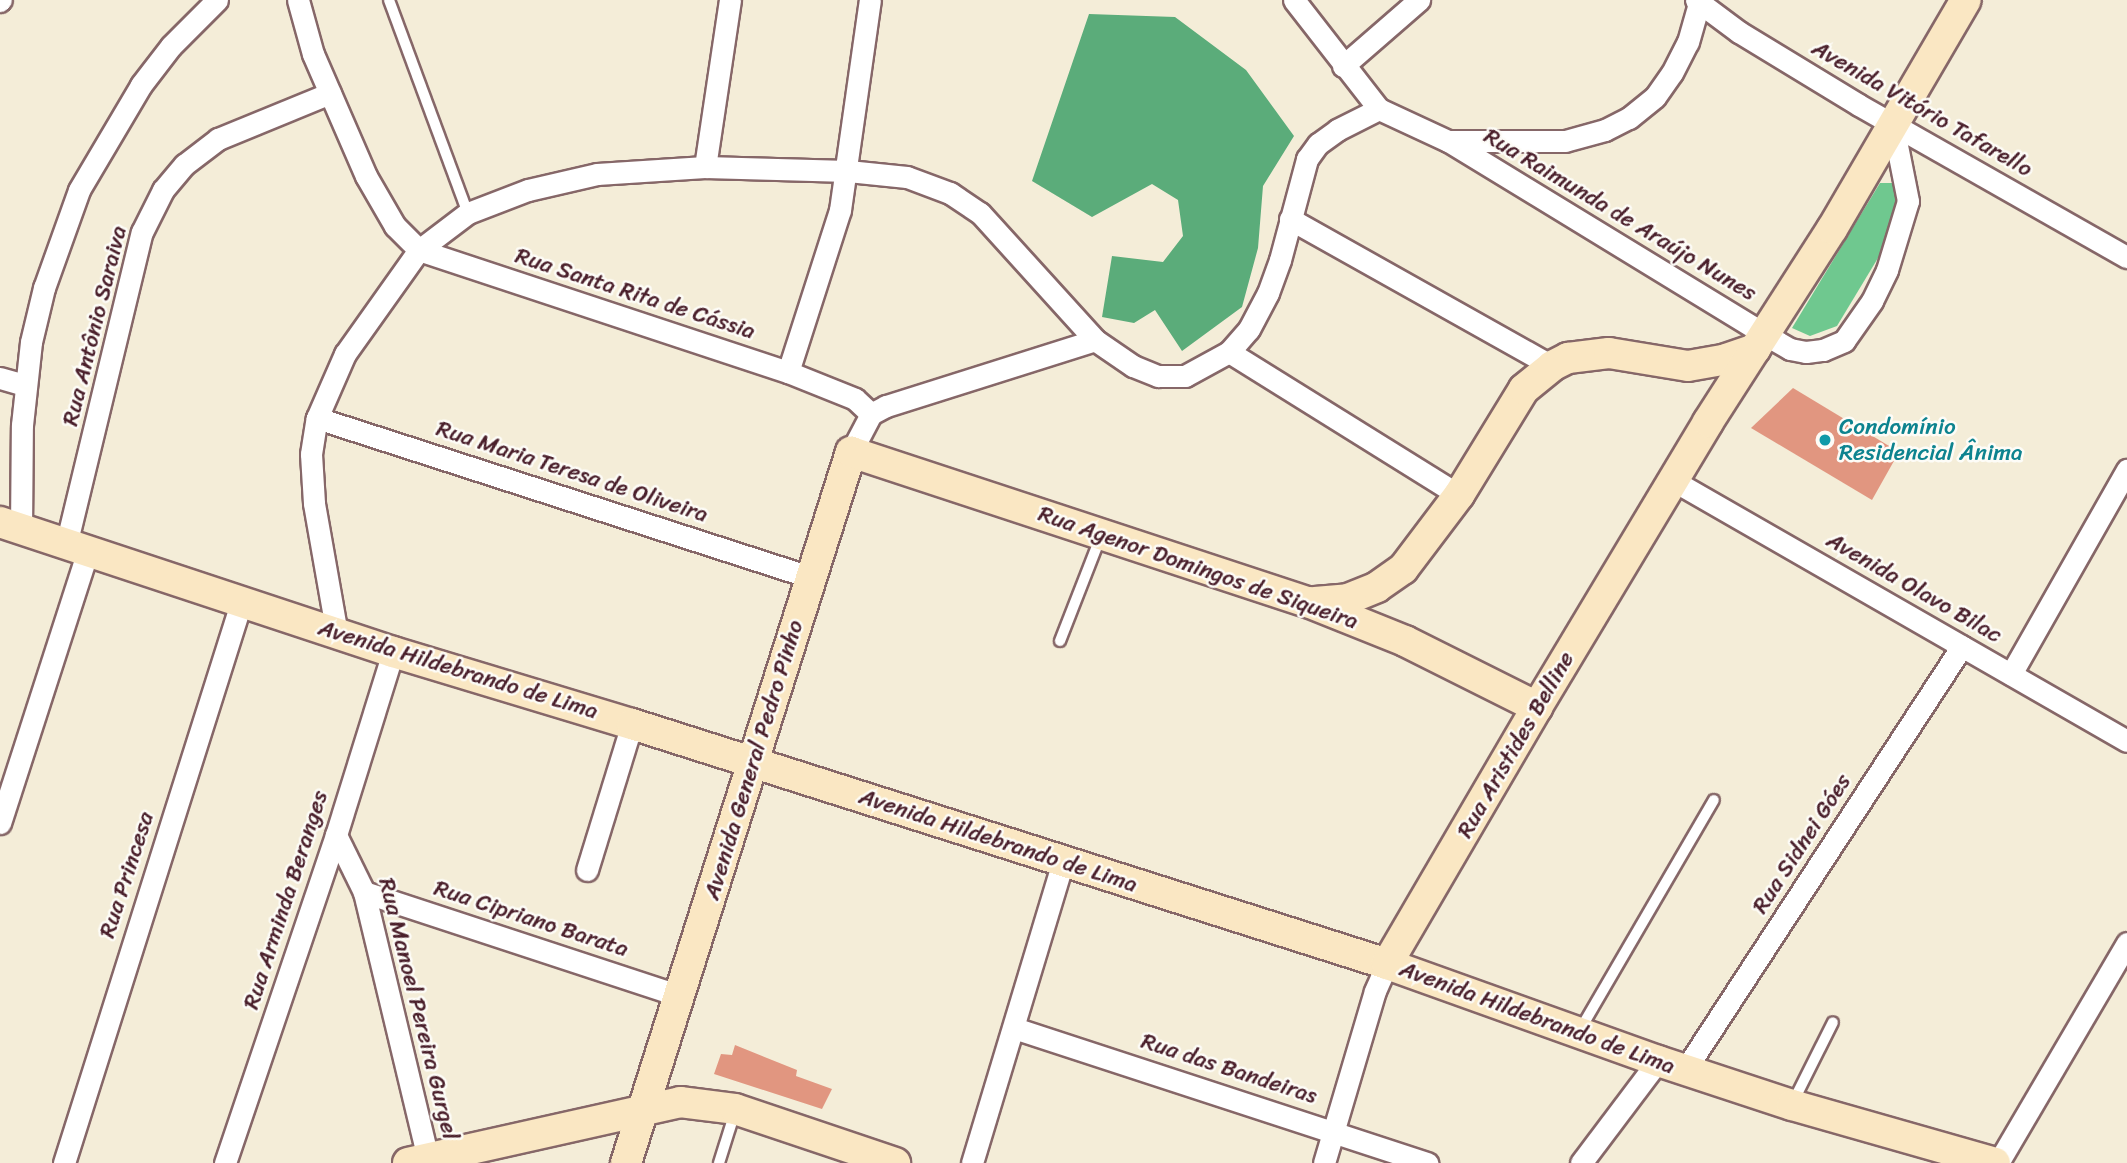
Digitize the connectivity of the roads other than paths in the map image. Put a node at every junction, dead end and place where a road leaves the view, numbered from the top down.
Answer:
1 (216, 0) edge
2 (298, 0) edge
3 (388, 0) edge
4 (730, 0) edge
5 (870, 0) edge
6 (1294, 0) edge
7 (1419, 0) edge
8 (1966, 0) edge
9 (1698, 1) edge
10 (1343, 66) junction
11 (330, 93) junction
12 (1379, 109) junction
13 (1894, 125) junction
14 (1448, 141) junction
15 (705, 167) junction
16 (848, 171) junction
17 (468, 213) junction
18 (1290, 219) junction
19 (419, 250) junction
20 (2127, 257) edge
21 (1094, 340) junction
22 (1760, 342) junction
23 (1229, 352) junction
24 (1552, 366) junction
25 (1688, 366) junction
26 (788, 372) junction
27 (0, 378) edge
28 (25, 385) junction
29 (871, 414) junction
30 (317, 418) junction
31 (1708, 422) junction
32 (851, 452) junction
33 (2127, 470) edge
34 (1674, 481) junction
35 (1459, 495) junction
36 (10, 526) edge
37 (1102, 533) junction
38 (76, 549) junction
39 (1403, 569) junction
40 (810, 577) junction
41 (1308, 602) junction
42 (240, 603) junction
43 (337, 634) junction
44 (1405, 640) junction
45 (1060, 641) dead end
46 (1962, 646) junction
47 (393, 652) junction
48 (2011, 674) junction
49 (1537, 707) junction
50 (632, 724) junction
51 (2127, 741) edge
52 (752, 763) junction
53 (1714, 800) dead end
54 (0, 823) edge
55 (336, 835) junction
56 (1063, 861) junction
57 (587, 870) dead end
58 (364, 892) junction
59 (2127, 943) edge
60 (1387, 964) junction
61 (680, 996) junction
62 (1833, 1023) dead end
63 (1014, 1028) junction
64 (1579, 1033) junction
65 (1671, 1066) junction
66 (1792, 1105) junction
67 (644, 1109) junction
68 (735, 1109) junction
69 (1332, 1130) junction
70 (418, 1161) edge
71 (64, 1163) edge
72 (225, 1163) edge
73 (626, 1163) edge
74 (719, 1163) edge
75 (895, 1163) edge
76 (972, 1163) edge
77 (1324, 1163) edge
78 (1427, 1163) edge
79 (1581, 1163) edge
80 (1997, 1163) edge

1 - 28 street
2 - 11 street, Rua Santa Rita de Cássia
3 - 17 lane
4 - 15 street
5 - 16 street
6 - 10 street
7 - 10 street
8 - 13 street, Rua Aristides Belline
9 - 13 street, Avenida Vitório Tafarello
9 - 14 street
10 - 12 street
11 - 19 street, Rua Santa Rita de Cássia
11 - 38 street, Rua Antônio Saraiva
12 - 14 street, Rua Raimunda de Araújo Nunes
12 - 18 street
13 - 20 street, Avenida Vitório Tafarello
13 - 22 street, Rua Aristides Belline
13 - 22 street, Rua Raimunda de Araújo Nunes
14 - 22 street, Rua Raimunda de Araújo Nunes
15 - 16 street
15 - 17 street
16 - 21 street
16 - 26 street
17 - 19 street
18 - 23 street
18 - 24 street
19 - 26 street, Rua Santa Rita de Cássia
19 - 30 street
21 - 23 street
21 - 29 street
22 - 25 street
22 - 31 street, Rua Aristides Belline
23 - 35 street
24 - 25 street
24 - 35 street
25 - 31 street
26 - 29 street, Rua Santa Rita de Cássia
27 - 28 street
28 - 36 street
29 - 32 street, Avenida General Pedro Pinho
30 - 40 street, Rua Maria Teresa de Oliveira
30 - 43 street
31 - 34 street, Rua Aristides Belline
32 - 37 street, Rua Agenor Domingos de Siqueira
32 - 40 street, Avenida General Pedro Pinho
33 - 48 street
34 - 46 street, Avenida Olavo Bilac
34 - 49 street, Rua Aristides Belline
35 - 39 street
36 - 38 street, Avenida Hildebrando de Lima
37 - 41 street, Rua Agenor Domingos de Siqueira
37 - 45 lane
38 - 42 street, Avenida Hildebrando de Lima
38 - 54 street, Rua Antônio Saraiva
39 - 41 street
39 - 44 street
40 - 52 street, Avenida General Pedro Pinho
41 - 44 street, Rua Agenor Domingos de Siqueira
42 - 43 street, Avenida Hildebrando de Lima
42 - 71 street, Rua Princesa
43 - 47 street, Avenida Hildebrando de Lima
44 - 49 street, Rua Agenor Domingos de Siqueira
46 - 48 street, Avenida Olavo Bilac
46 - 65 street, Rua Sidnei Góes
47 - 50 street, Avenida Hildebrando de Lima
47 - 55 street, Rua Arminda Beranges
48 - 51 street, Avenida Olavo Bilac
49 - 60 street, Rua Aristides Belline
50 - 52 street, Avenida Hildebrando de Lima
50 - 57 street
52 - 56 street, Avenida Hildebrando de Lima
52 - 61 street, Avenida General Pedro Pinho
53 - 64 lane
55 - 58 street, Rua Manoel Pereira Gurgel
55 - 72 street, Rua Arminda Beranges
56 - 60 street, Avenida Hildebrando de Lima
56 - 63 street
58 - 61 street, Rua Cipriano Barata
58 - 70 street, Rua Manoel Pereira Gurgel
59 - 80 street
60 - 64 street, Avenida Hildebrando de Lima
60 - 69 street, Rua Aristides Belline
61 - 67 street, Avenida General Pedro Pinho
62 - 66 lane
63 - 69 street, Rua das Bandeiras
63 - 76 street
64 - 65 street, Avenida Hildebrando de Lima
65 - 66 street, Avenida Hildebrando de Lima
65 - 79 street, Rua Sidnei Góes
66 - 80 street, Avenida Hildebrando de Lima
67 - 68 street
67 - 70 street
67 - 73 street, Avenida General Pedro Pinho
68 - 74 lane
68 - 75 street
69 - 77 street, Rua Aristides Belline
69 - 78 street, Rua das Bandeiras

